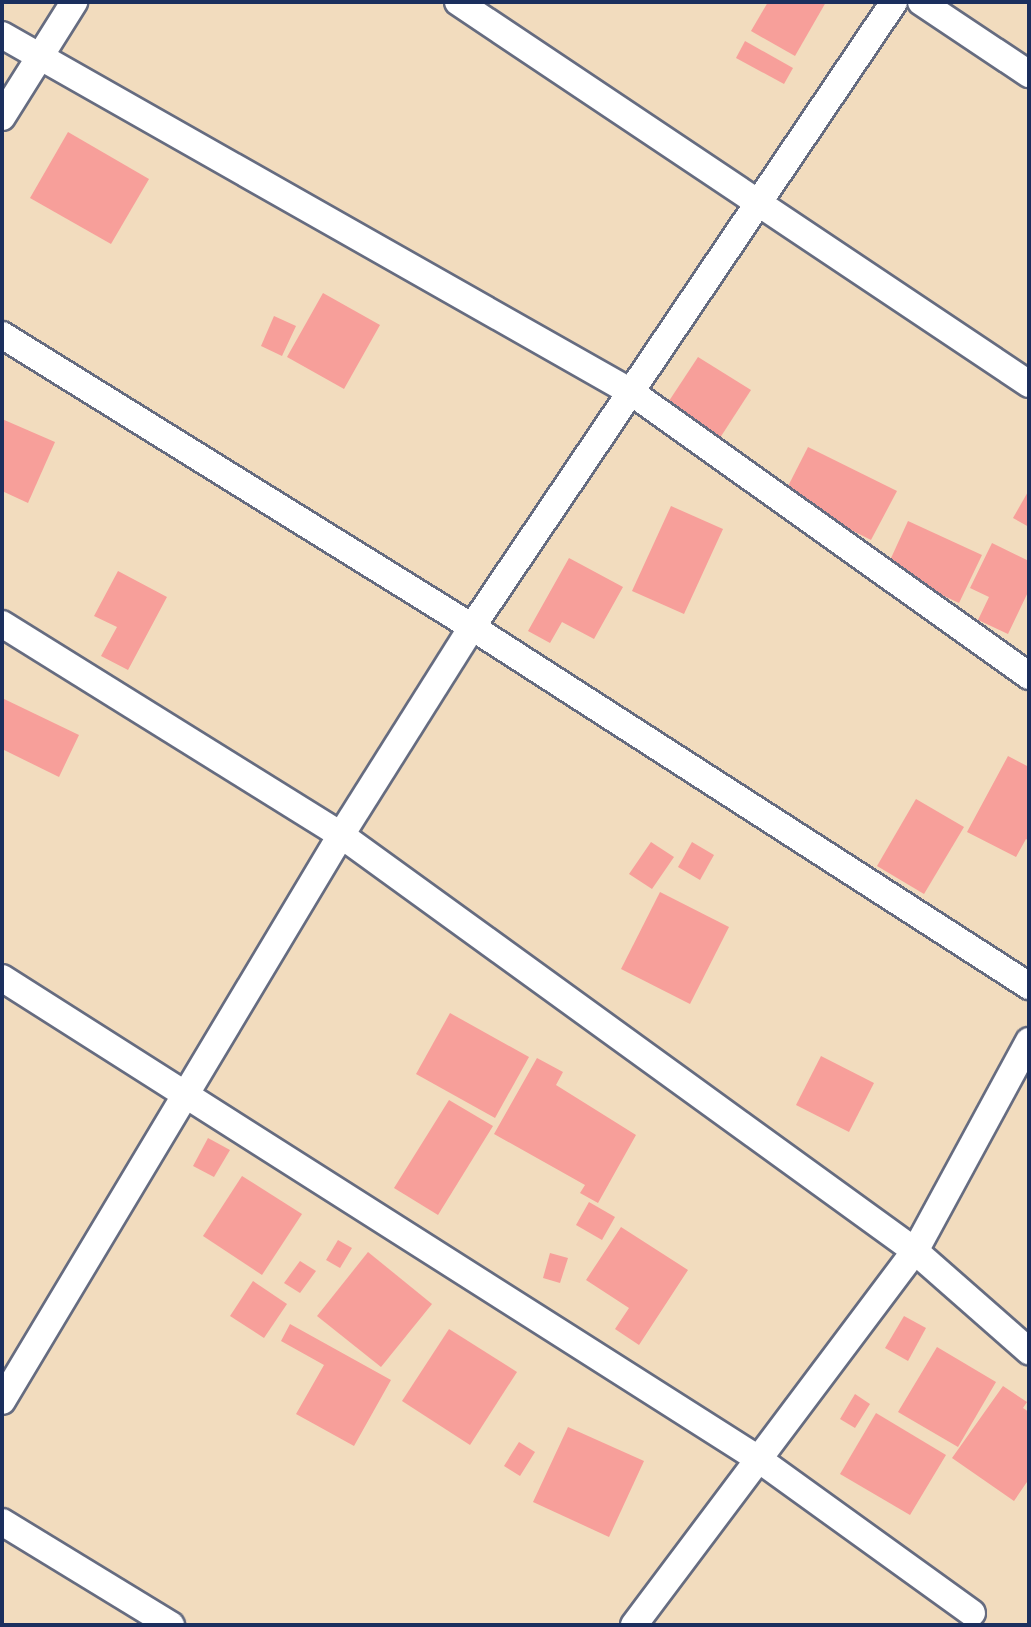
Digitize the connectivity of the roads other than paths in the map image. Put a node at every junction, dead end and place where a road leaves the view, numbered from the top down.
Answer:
1 (74, 2) edge
2 (458, 2) edge
3 (894, 2) edge
4 (921, 2) edge
5 (2, 35) edge
6 (38, 58) junction
7 (1029, 74) edge
8 (2, 117) edge
9 (760, 200) junction
10 (2, 335) edge
11 (1029, 384) edge
12 (631, 393) junction
13 (2, 624) edge
14 (472, 627) junction
15 (1029, 677) edge
16 (341, 835) junction
17 (2, 978) edge
18 (1029, 986) edge
19 (1029, 1041) edge
20 (186, 1094) junction
21 (915, 1251) junction
22 (1029, 1351) edge
23 (2, 1401) edge
24 (757, 1458) junction
25 (2, 1522) edge
26 (972, 1613) dead end
27 (171, 1625) edge
28 (634, 1625) edge

1 - 6 street
2 - 9 street
3 - 9 street
4 - 7 street
5 - 6 street
6 - 8 street
6 - 12 street
9 - 11 street
9 - 12 street
10 - 14 street
12 - 14 street
12 - 15 street
13 - 16 street
14 - 16 street
14 - 18 street
16 - 20 street
16 - 21 street
17 - 20 street
19 - 21 street
20 - 23 street
20 - 24 street
21 - 22 street
21 - 24 street
24 - 26 street
24 - 28 street
25 - 27 street

